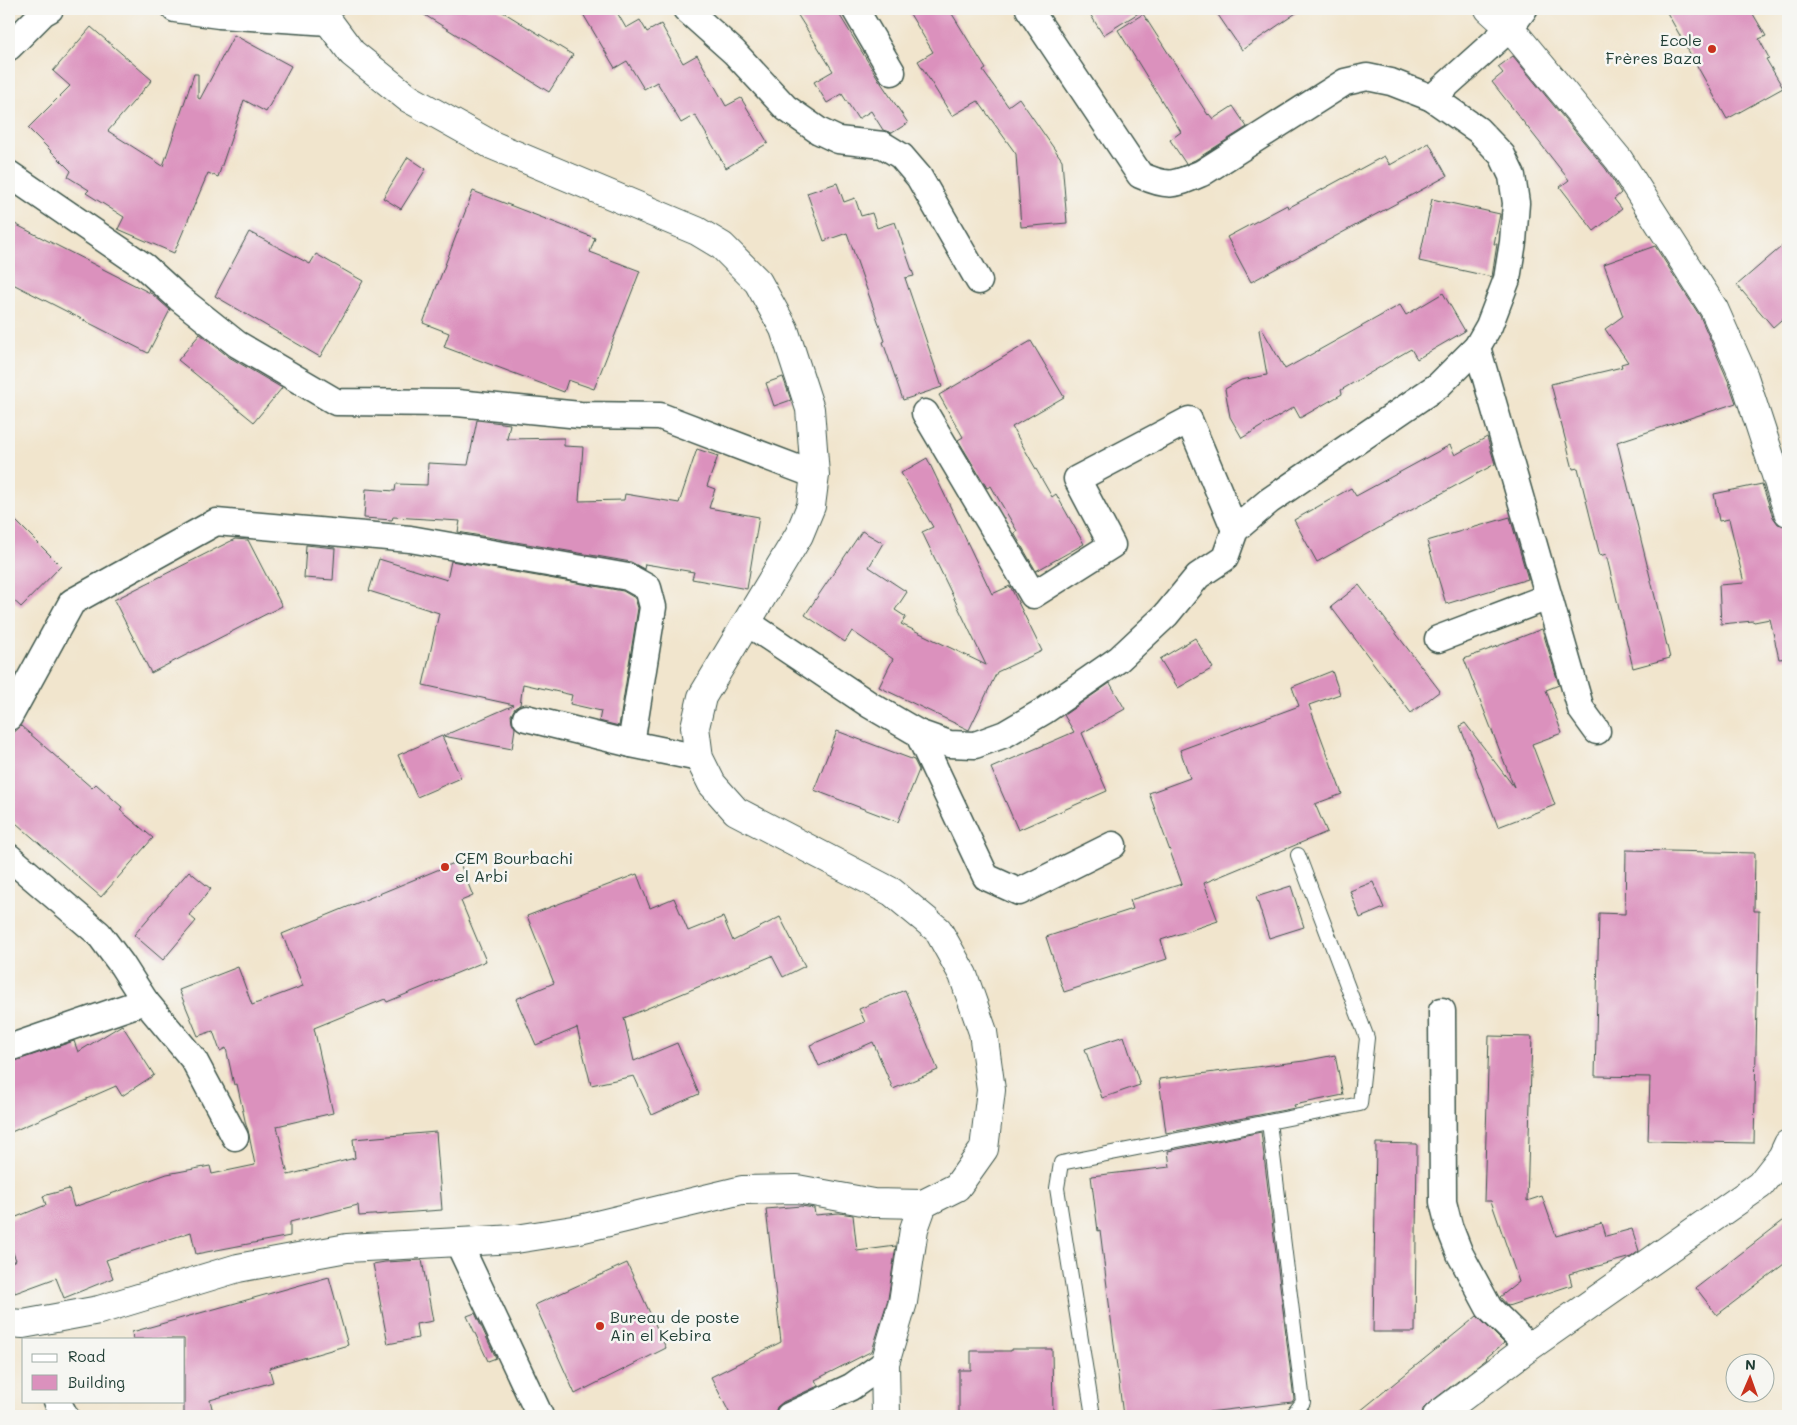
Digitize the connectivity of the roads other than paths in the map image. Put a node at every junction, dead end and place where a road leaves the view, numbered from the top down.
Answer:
1 (50, 9) edge
2 (175, 9) edge
3 (686, 9) edge
4 (855, 9) edge
5 (1029, 9) edge
6 (1489, 9) edge
7 (327, 16) edge
8 (1517, 18) edge
9 (9, 46) edge
10 (892, 72) dead end
11 (1432, 98) junction
12 (9, 174) edge
13 (979, 281) dead end
14 (1477, 347) junction
15 (925, 413) dead end
16 (816, 475) junction
17 (1788, 512) edge
18 (1235, 530) junction
19 (1548, 597) junction
20 (748, 623) junction
21 (1438, 639) dead end
22 (9, 717) edge
23 (526, 718) dead end
24 (1597, 731) dead end
25 (918, 733) junction
26 (631, 744) junction
27 (699, 758) junction
28 (1113, 845) dead end
29 (1298, 855) dead end
30 (9, 857) edge
31 (145, 1001) junction
32 (1442, 1011) dead end
33 (9, 1048) edge
34 (1269, 1122) junction
35 (235, 1137) dead end
36 (1788, 1144) edge
37 (923, 1204) junction
38 (458, 1242) junction
39 (20, 1329) edge
40 (1529, 1347) junction
41 (885, 1363) junction
42 (58, 1402) edge
43 (65, 1416) edge
44 (540, 1416) edge
45 (789, 1416) edge
46 (886, 1416) edge
47 (1093, 1416) edge
48 (1292, 1416) edge
49 (1437, 1416) edge

1 - 9 street
2 - 7 street
3 - 13 street
4 - 10 street
5 - 11 street
6 - 8 main road
7 - 16 main road
8 - 11 street
8 - 17 main road
11 - 14 street
12 - 16 street
14 - 18 street
14 - 19 street
15 - 18 street
16 - 20 main road
18 - 25 street
19 - 21 street
19 - 24 street
20 - 25 street
20 - 27 main road
22 - 26 street
23 - 26 street
25 - 28 street
26 - 27 street
27 - 37 main road
29 - 34 lane
30 - 31 street
31 - 33 street
31 - 35 street
32 - 40 street
34 - 47 lane
34 - 48 lane
36 - 40 main road
37 - 38 main road
37 - 41 main road
38 - 39 main road
38 - 44 street
40 - 49 main road
41 - 45 street
41 - 46 main road
42 - 43 street

